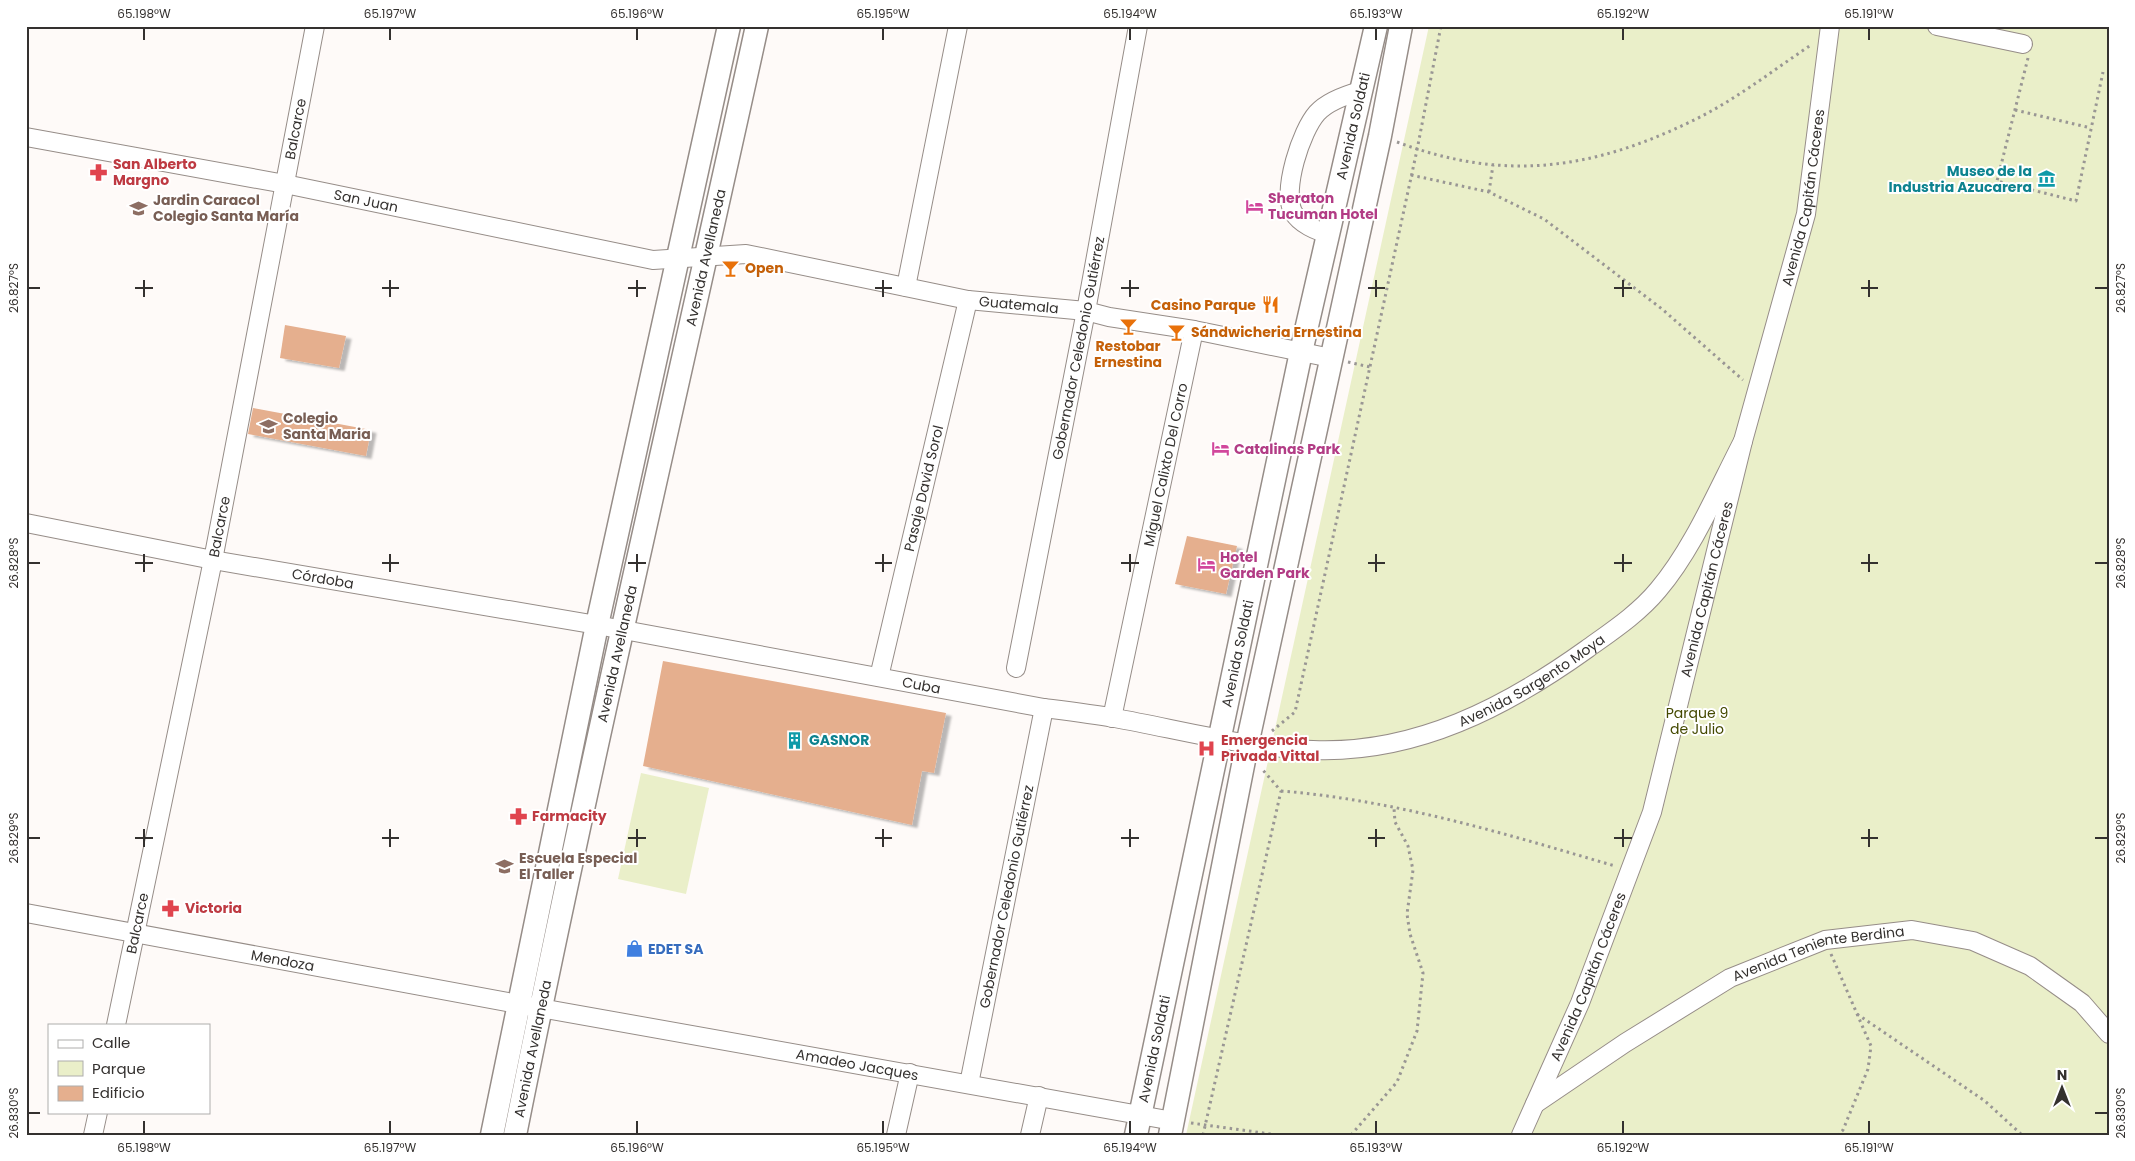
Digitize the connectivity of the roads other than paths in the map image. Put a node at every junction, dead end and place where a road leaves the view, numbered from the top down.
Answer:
1 (315, 26) edge
2 (729, 26) edge
3 (757, 26) edge
4 (958, 26) edge
5 (1138, 26) edge
6 (1376, 26) edge
7 (1401, 26) edge
8 (1936, 26) edge
9 (1830, 29) edge
10 (2026, 50) road end
11 (1361, 91) junction
12 (26, 137) edge
13 (285, 184) junction
14 (1329, 234) junction
15 (706, 256) junction
16 (678, 260) junction
17 (906, 287) junction
18 (968, 300) junction
19 (1086, 311) junction
20 (1194, 330) junction
21 (1302, 352) junction
22 (1331, 358) junction
23 (1744, 441) junction
24 (26, 524) edge
25 (213, 560) junction
26 (597, 625) junction
27 (622, 630) junction
28 (1016, 668) dead end
29 (879, 677) junction
30 (1044, 708) junction
31 (1112, 718) junction
32 (1220, 739) junction
33 (1256, 746) junction
34 (26, 913) edge
35 (135, 933) junction
36 (518, 1004) junction
37 (540, 1007) junction
38 (116, 1024) edge
39 (2109, 1034) edge
40 (910, 1073) junction
41 (969, 1084) junction
42 (1039, 1096) junction
43 (1535, 1104) junction
44 (98, 1114) edge
45 (1138, 1125) edge
46 (1172, 1128) edge
47 (93, 1135) edge
48 (492, 1135) edge
49 (515, 1135) edge
50 (896, 1135) edge
51 (1030, 1135) edge
52 (1521, 1135) edge

1 - 13 street, Balcarce
2 - 16 main road, Avenida Avellaneda
3 - 15 main road, Avenida Avellaneda
4 - 17 street
5 - 19 street, Gobernador Celedonio Gutiérrez
6 - 11 main road, Avenida Soldati
7 - 22 main road, Avenida Soldati
8 - 10 street
9 - 23 street, Avenida Capitán Cáceres
11 - 14 main road, Avenida Soldati
11 - 14 street
12 - 13 street, San Juan
13 - 16 street, San Juan
13 - 25 street, Balcarce
14 - 21 main road, Avenida Soldati
15 - 16 street, San Juan
15 - 17 street, Guatemala
15 - 27 main road, Avenida Avellaneda
16 - 26 main road, Avenida Avellaneda
17 - 18 street, Guatemala
18 - 19 street, Guatemala
18 - 29 street, Pasaje David Sorol
19 - 20 street, Guatemala
19 - 28 street, Gobernador Celedonio Gutiérrez
20 - 21 street, Guatemala
20 - 31 street, Miguel Calixto Del Corro
21 - 22 street, Guatemala
21 - 32 main road, Avenida Soldati
22 - 33 main road, Avenida Soldati
23 - 33 street, Avenida Sargento Moya
23 - 43 street, Avenida Capitán Cáceres
24 - 25 street, Córdoba
25 - 26 street, Córdoba
25 - 35 street, Balcarce
26 - 27 street, Córdoba
26 - 36 main road, Avenida Avellaneda
27 - 29 street, Cuba
27 - 37 main road, Avenida Avellaneda
29 - 30 street, Cuba
30 - 31 street, Cuba
30 - 41 street, Gobernador Celedonio Gutiérrez
31 - 32 street, Cuba
32 - 33 street, Avenida Sargento Moya
32 - 45 main road, Avenida Soldati
33 - 46 main road, Avenida Soldati
34 - 35 street, Mendoza
35 - 36 street, Mendoza
35 - 38 street, Balcarce
36 - 37 street, Mendoza
36 - 48 main road, Avenida Avellaneda
37 - 40 street, Amadeo Jacques
37 - 49 main road, Avenida Avellaneda
39 - 43 street, Avenida Teniente Berdina
40 - 41 street, Amadeo Jacques
40 - 50 street
41 - 42 street, Amadeo Jacques
42 - 45 street, Amadeo Jacques
42 - 51 street
43 - 52 street, Avenida Capitán Cáceres
44 - 47 street
45 - 46 street, Amadeo Jacques

